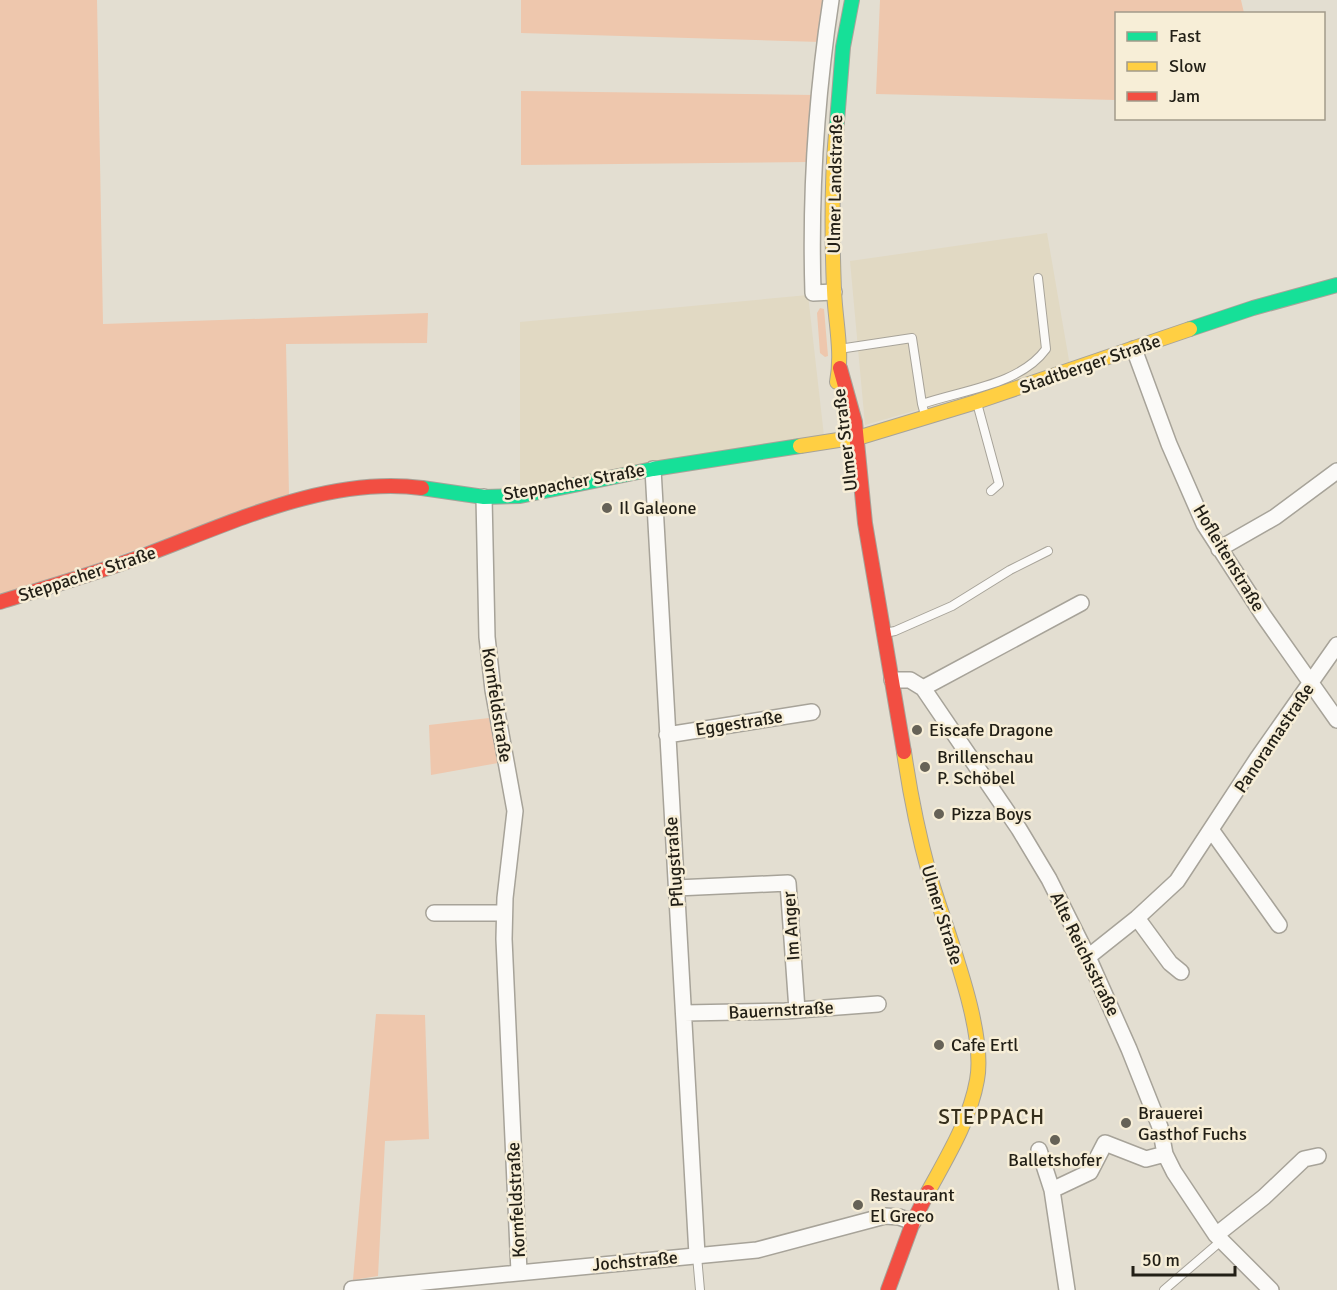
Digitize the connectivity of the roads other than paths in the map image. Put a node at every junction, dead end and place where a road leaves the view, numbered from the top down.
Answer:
1 (831, 0) edge
2 (852, 0) edge
3 (1038, 278) dead end
4 (1337, 285) edge
5 (834, 292) junction
6 (838, 349) junction
7 (1134, 349) junction
8 (840, 368) junction
9 (976, 402) junction
10 (924, 410) junction
11 (844, 431) junction
12 (653, 468) junction
13 (1337, 471) edge
14 (992, 491) dead end
15 (484, 497) junction
16 (1219, 549) junction
17 (1048, 552) dead end
18 (0, 602) edge
19 (1082, 603) dead end
20 (883, 633) junction
21 (1337, 645) edge
22 (892, 680) junction
23 (1310, 683) junction
24 (923, 688) junction
25 (812, 712) dead end
26 (1337, 720) edge
27 (667, 735) junction
28 (1212, 831) junction
29 (676, 888) junction
30 (434, 913) dead end
31 (504, 913) junction
32 (1137, 918) junction
33 (1279, 925) dead end
34 (1088, 957) junction
35 (1181, 972) dead end
36 (878, 1004) dead end
37 (797, 1010) junction
38 (684, 1013) junction
39 (1039, 1150) dead end
40 (1165, 1154) junction
41 (1318, 1156) dead end
42 (1052, 1190) junction
43 (912, 1222) junction
44 (1219, 1238) junction
45 (697, 1256) junction
46 (519, 1272) junction
47 (349, 1290) edge
48 (700, 1290) edge
49 (888, 1290) edge
50 (1067, 1290) edge
51 (1164, 1290) edge
52 (1271, 1290) edge

1 - 5 street
2 - 5 street, Ulmer Landstraße
3 - 10 lane
4 - 7 street, Stadtberger Straße
5 - 6 street, Ulmer Landstraße
6 - 8 street, Ulmer Landstraße
6 - 10 lane
7 - 9 street, Stadtberger Straße
7 - 16 street, Hofleitenstraße
8 - 11 street, Ulmer Straße
8 - 11 street, Ulmer Straße
9 - 10 street, Stadtberger Straße
9 - 14 lane
10 - 11 street, Stadtberger Straße
11 - 12 street, Steppacher Straße
11 - 20 street, Ulmer Straße
12 - 15 street, Steppacher Straße
12 - 27 street, Pflugstraße
13 - 16 street
15 - 18 street, Steppacher Straße
15 - 31 street, Kornfeldstraße
16 - 23 street, Hofleitenstraße
17 - 20 lane
19 - 24 street
20 - 22 street, Ulmer Straße
21 - 23 street, Panoramastraße
22 - 24 street
22 - 43 street, Ulmer Straße
23 - 26 street, Hofleitenstraße
23 - 28 street, Panoramastraße
24 - 34 street, Alte Reichsstraße
25 - 27 street, Eggestraße
27 - 29 street, Pflugstraße
28 - 32 street, Panoramastraße
28 - 33 street
29 - 37 street, Im Anger
29 - 38 street, Pflugstraße
30 - 31 street
31 - 46 street, Kornfeldstraße
32 - 34 street, Panoramastraße
32 - 35 street
34 - 40 street, Alte Reichsstraße
36 - 37 street, Bauernstraße
37 - 38 street, Bauernstraße
38 - 45 street, Pflugstraße
39 - 42 street
40 - 42 street
40 - 44 street, Alte Reichsstraße
41 - 44 street
42 - 50 street
43 - 45 street, Jochstraße
43 - 49 street, Ulmer Straße
44 - 51 lane
44 - 52 street, Alte Reichsstraße
45 - 46 street, Jochstraße
45 - 48 lane
46 - 47 street, Jochstraße

